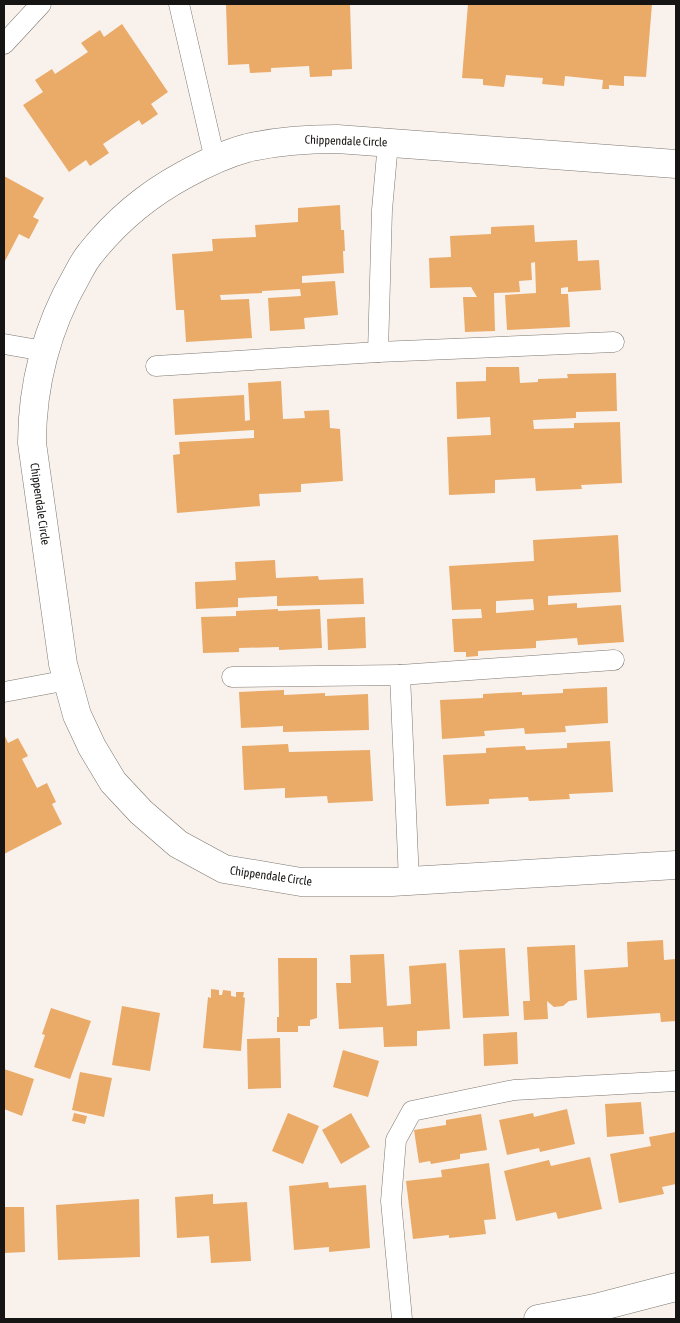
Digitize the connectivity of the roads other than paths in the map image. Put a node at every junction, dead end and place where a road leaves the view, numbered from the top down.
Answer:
1 (41, 4) edge
2 (180, 4) edge
3 (4, 44) edge
4 (388, 143) junction
5 (215, 160) junction
6 (676, 164) edge
7 (614, 342) dead end
8 (4, 344) edge
9 (44, 351) junction
10 (378, 352) junction
11 (156, 366) dead end
12 (614, 660) dead end
13 (400, 675) junction
14 (232, 677) dead end
15 (68, 680) junction
16 (4, 692) edge
17 (676, 865) edge
18 (409, 881) junction
19 (676, 1081) edge
20 (676, 1286) edge
21 (402, 1319) edge
22 (538, 1319) edge

1 - 3 lane
2 - 5 lane
4 - 5 street, Chippendale Circle
4 - 6 street, Chippendale Circle
4 - 10 lane
5 - 9 street, Chippendale Circle
7 - 10 lane
8 - 9 lane
9 - 15 street, Chippendale Circle
10 - 11 lane
12 - 13 lane
13 - 14 lane
13 - 18 lane
15 - 16 lane
15 - 18 street, Chippendale Circle
17 - 18 street, Chippendale Circle
19 - 21 lane
20 - 22 street

